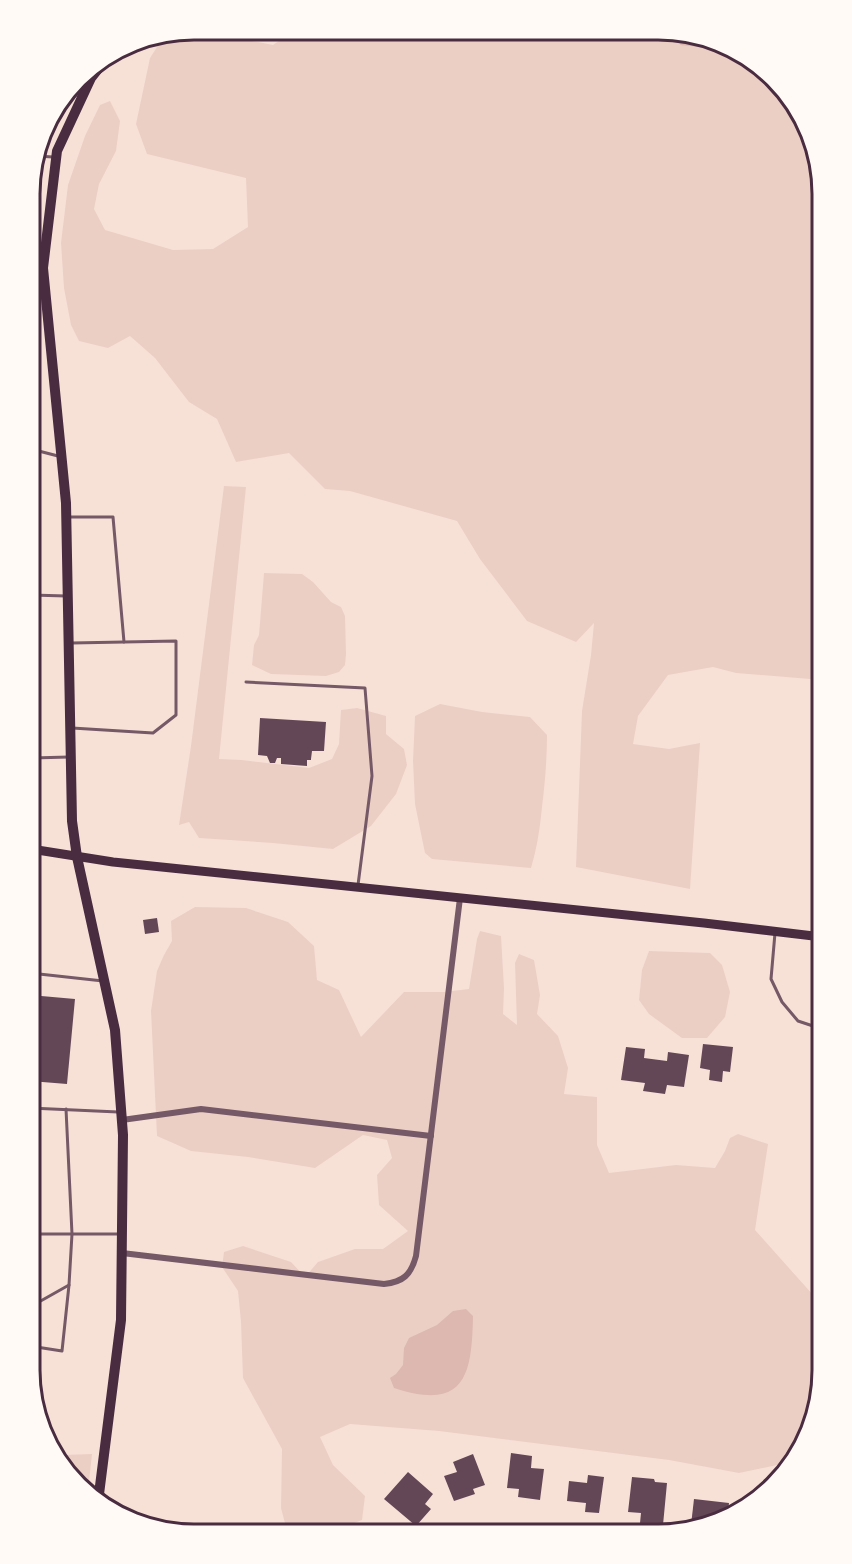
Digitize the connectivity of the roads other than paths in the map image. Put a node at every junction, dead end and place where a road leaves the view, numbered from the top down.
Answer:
1 (88, 84) edge
2 (46, 156) edge
3 (56, 157) junction
4 (40, 451) edge
5 (61, 457) junction
6 (66, 517) junction
7 (40, 595) edge
8 (68, 596) junction
9 (124, 642) junction
10 (69, 644) junction
11 (246, 682) dead end
12 (70, 728) junction
13 (71, 757) junction
14 (40, 758) edge
15 (40, 850) edge
16 (77, 856) junction
17 (358, 887) junction
18 (460, 898) junction
19 (775, 931) junction
20 (811, 936) edge
21 (40, 974) edge
22 (104, 981) junction
23 (811, 1025) edge
24 (40, 1109) edge
25 (66, 1110) junction
26 (122, 1116) junction
27 (431, 1136) junction
28 (40, 1234) edge
29 (72, 1234) junction
30 (122, 1234) junction
31 (122, 1253) junction
32 (69, 1285) junction
33 (40, 1301) edge
34 (40, 1348) edge
35 (100, 1491) edge

1 - 3 main road
2 - 3 lane
3 - 5 main road
4 - 5 lane
5 - 6 main road
6 - 8 main road
6 - 9 lane
7 - 8 lane
8 - 10 main road
9 - 10 lane
9 - 12 lane
10 - 12 main road
11 - 17 lane
12 - 13 main road
13 - 14 lane
13 - 16 main road
15 - 16 main road
16 - 17 main road
16 - 22 main road
17 - 18 main road
18 - 19 main road
18 - 27 street
19 - 20 main road
19 - 23 lane
21 - 22 lane
22 - 26 main road
24 - 25 lane
25 - 26 lane
25 - 29 lane
26 - 27 street
26 - 30 main road
27 - 31 street
28 - 29 lane
29 - 30 lane
29 - 32 lane
30 - 31 main road
31 - 35 main road
32 - 33 lane
32 - 34 lane

